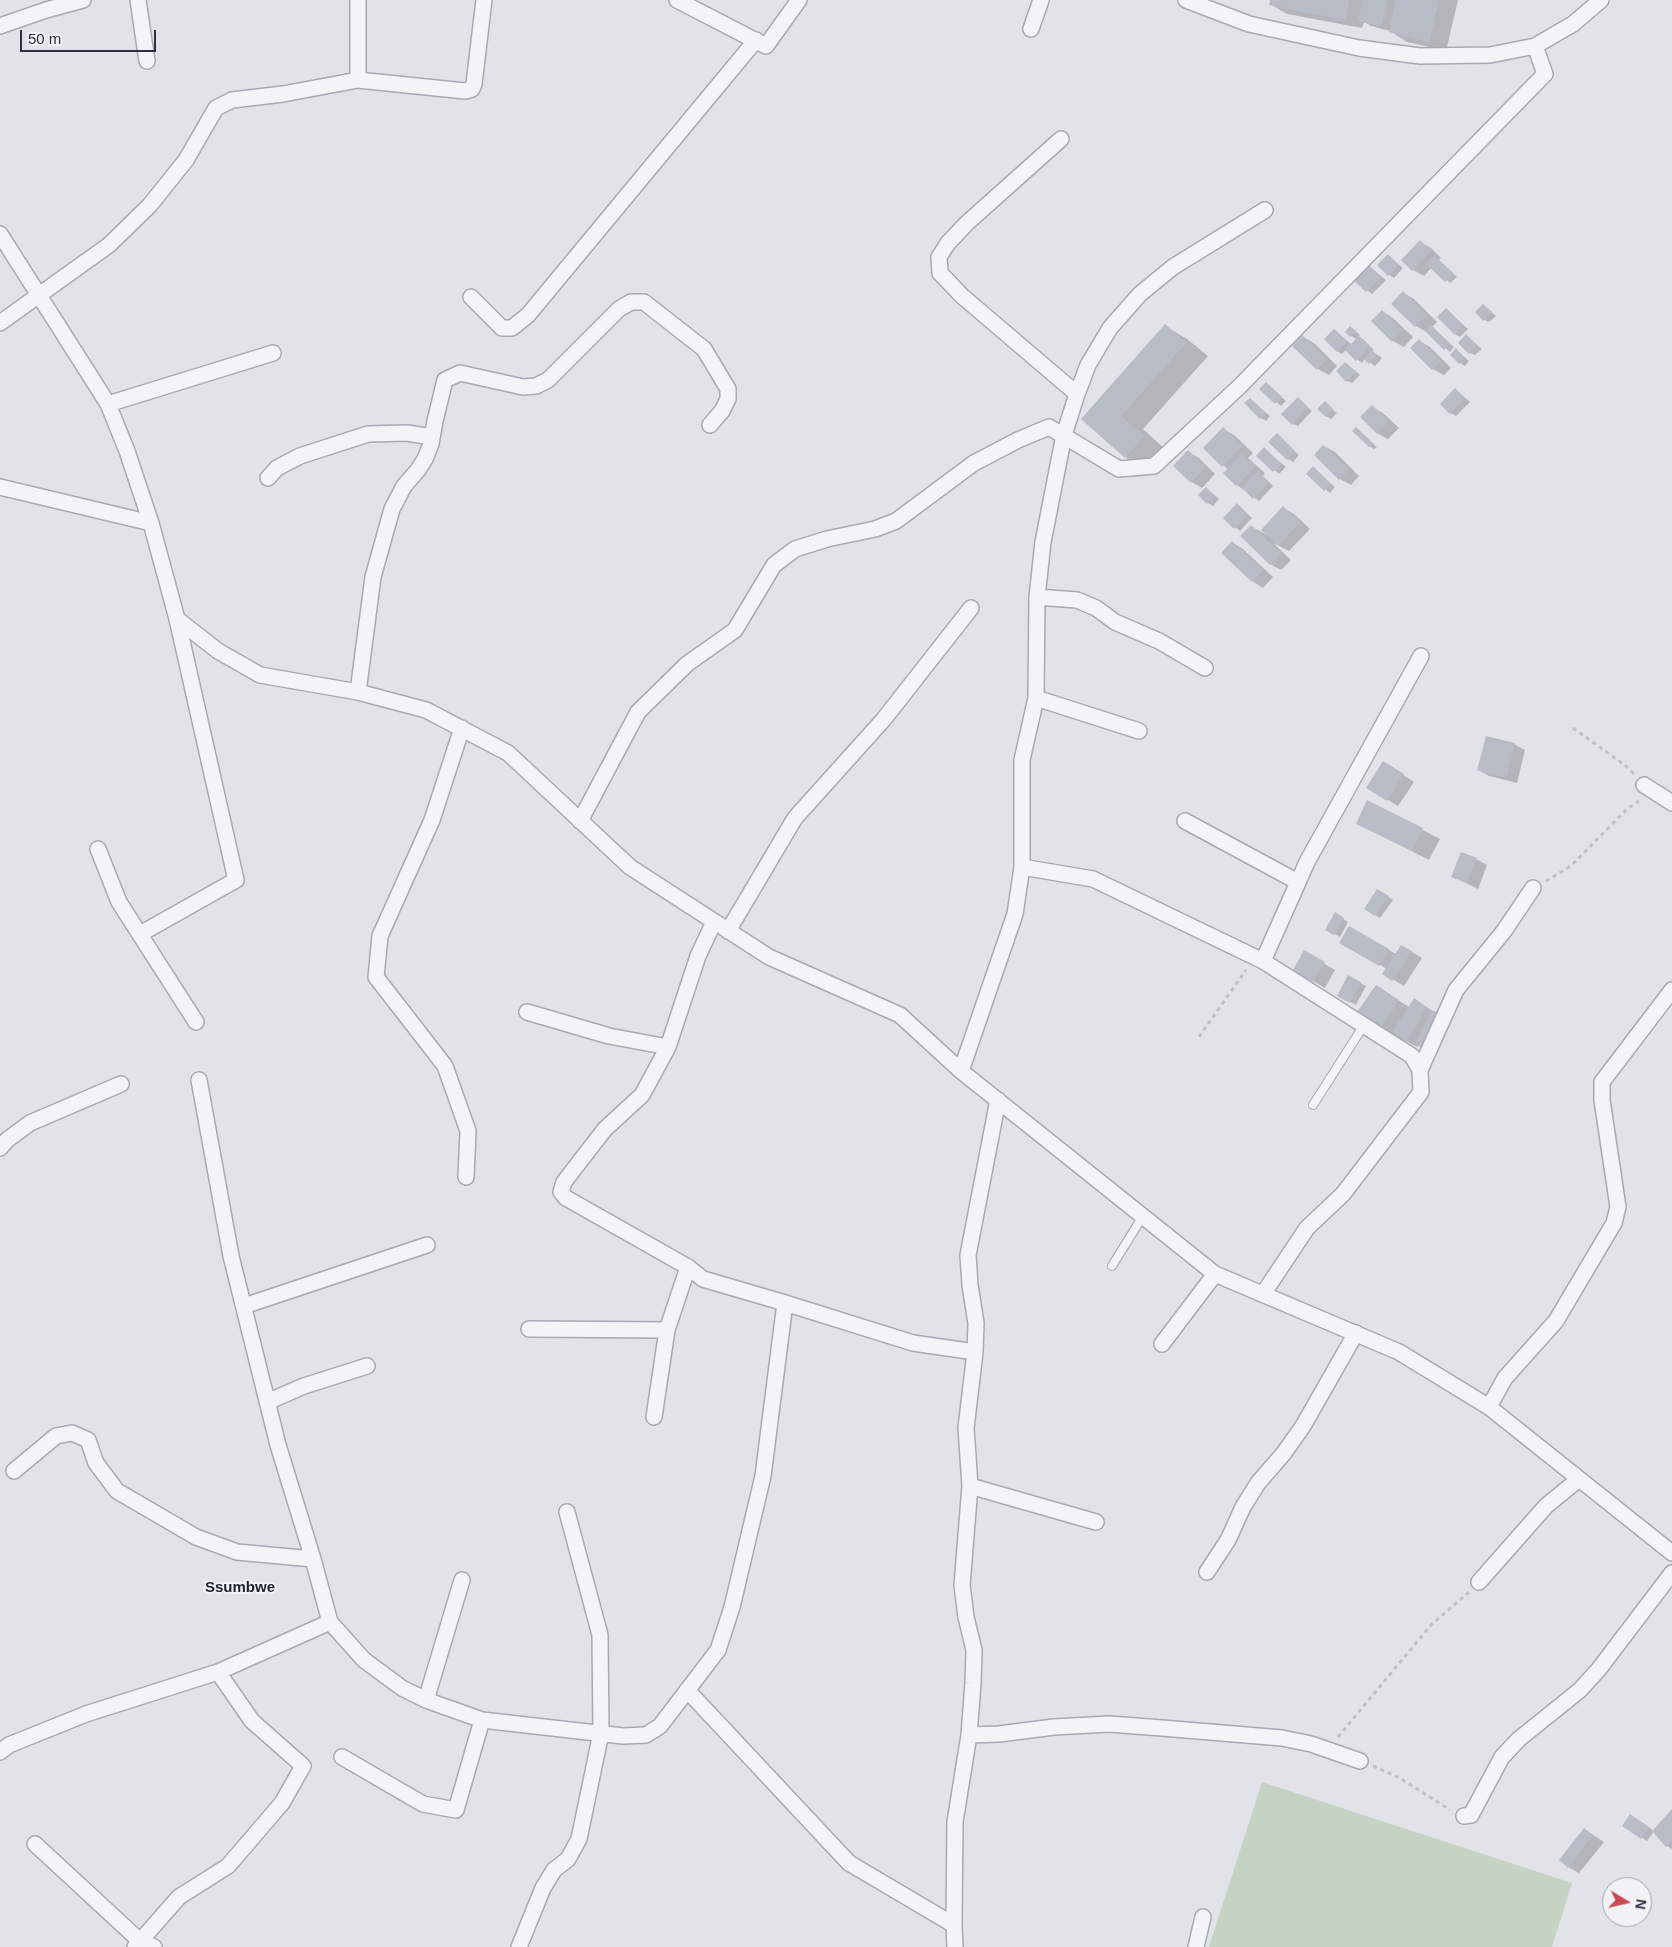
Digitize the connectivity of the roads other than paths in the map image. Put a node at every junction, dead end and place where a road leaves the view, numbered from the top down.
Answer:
1 (83, 0) edge
2 (138, 0) edge
3 (358, 0) edge
4 (484, 0) edge
5 (677, 0) edge
6 (799, 0) edge
7 (1041, 0) edge
8 (1186, 0) edge
9 (1601, 0) edge
10 (0, 26) edge
11 (1031, 30) dead end
12 (756, 40) junction
13 (1535, 46) junction
14 (148, 61) dead end
15 (358, 80) junction
16 (1061, 139) dead end
17 (1265, 210) dead end
18 (0, 234) edge
19 (39, 294) junction
20 (472, 297) dead end
21 (0, 323) edge
22 (273, 353) dead end
23 (1077, 394) junction
24 (108, 404) junction
25 (710, 425) dead end
26 (1064, 435) junction
27 (432, 437) junction
28 (268, 478) dead end
29 (0, 487) edge
30 (151, 523) junction
31 (1037, 597) junction
32 (971, 608) dead end
33 (176, 619) junction
34 (1421, 656) dead end
35 (1205, 668) dead end
36 (358, 692) junction
37 (1036, 698) junction
38 (462, 728) junction
39 (1139, 731) dead end
40 (1649, 788) road end
41 (1672, 803) edge
42 (580, 821) junction
43 (1185, 821) dead end
44 (98, 849) dead end
45 (1022, 867) junction
46 (1298, 882) junction
47 (1533, 888) road end
48 (714, 922) junction
49 (728, 931) junction
50 (140, 934) junction
51 (1259, 959) junction
52 (1672, 990) edge
53 (527, 1012) dead end
54 (196, 1022) dead end
55 (1364, 1025) junction
56 (668, 1046) junction
57 (1420, 1070) junction
58 (961, 1071) junction
59 (200, 1080) dead end
60 (121, 1084) dead end
61 (998, 1100) junction
62 (1313, 1105) dead end
63 (0, 1148) edge
64 (466, 1177) dead end
65 (1143, 1216) junction
66 (427, 1245) dead end
67 (1112, 1266) dead end
68 (688, 1267) junction
69 (1215, 1274) junction
70 (1264, 1294) junction
71 (785, 1303) junction
72 (244, 1306) junction
73 (529, 1329) dead end
74 (667, 1330) junction
75 (1356, 1333) junction
76 (1162, 1344) dead end
77 (975, 1352) junction
78 (367, 1366) dead end
79 (268, 1402) junction
80 (1489, 1407) junction
81 (654, 1417) dead end
82 (14, 1471) dead end
83 (1579, 1479) junction
84 (970, 1486) junction
85 (567, 1512) dead end
86 (1096, 1522) dead end
87 (1672, 1553) edge
88 (313, 1559) junction
89 (1207, 1572) dead end
90 (1672, 1573) edge
91 (462, 1580) dead end
92 (1479, 1582) road end
93 (330, 1622) junction
94 (218, 1672) junction
95 (687, 1690) junction
96 (426, 1700) junction
97 (482, 1720) junction
98 (602, 1733) junction
99 (969, 1735) junction
100 (0, 1752) edge
101 (342, 1757) dead end
102 (1360, 1761) road end
103 (1464, 1816) road end
104 (35, 1844) dead end
105 (1203, 1917) dead end
106 (954, 1925) junction
107 (143, 1945) edge
108 (519, 1947) edge
109 (955, 1947) edge
110 (1196, 1947) edge

1 - 10 street
2 - 14 street
3 - 15 street
4 - 15 street
5 - 12 street
6 - 12 street
7 - 11 street
8 - 13 street
9 - 13 street
12 - 20 street
13 - 26 street
15 - 19 street
16 - 23 street
17 - 23 street
18 - 19 street
19 - 21 street
19 - 24 street
22 - 24 street
23 - 26 street
24 - 30 street
25 - 27 street
26 - 31 street
26 - 42 street
27 - 28 street
27 - 36 street
29 - 30 street
30 - 33 street
31 - 35 street
31 - 37 street
32 - 49 street
33 - 36 street
33 - 50 street
34 - 46 street
36 - 38 street
37 - 39 street
37 - 45 street
38 - 42 street
38 - 64 street
40 - 41 street
42 - 48 street
43 - 46 street
44 - 50 street
45 - 51 street
45 - 58 street
46 - 51 street
47 - 57 street
48 - 49 street
48 - 56 street
49 - 58 street
50 - 54 street
51 - 55 street
52 - 80 street
53 - 56 street
55 - 57 street
55 - 62 lane
56 - 68 street
57 - 70 street
58 - 61 street
59 - 72 street
60 - 63 street
61 - 65 street
61 - 77 street
65 - 67 lane
65 - 69 street
66 - 72 street
68 - 71 street
68 - 74 street
69 - 70 street
69 - 76 street
70 - 75 street
71 - 77 street
71 - 95 street
72 - 79 street
73 - 74 street
74 - 81 street
75 - 80 street
75 - 89 street
77 - 84 street
78 - 79 street
79 - 88 street
80 - 83 street
82 - 88 street
83 - 87 street
83 - 92 street
84 - 86 street
84 - 99 street
85 - 98 street
88 - 93 street
90 - 103 street
91 - 96 street
93 - 94 street
93 - 96 street
94 - 100 street
94 - 107 street
95 - 98 street
95 - 106 street
96 - 97 street
97 - 98 street
97 - 101 street
98 - 108 street
99 - 102 street
99 - 106 street
104 - 107 street
105 - 110 street
106 - 109 street

